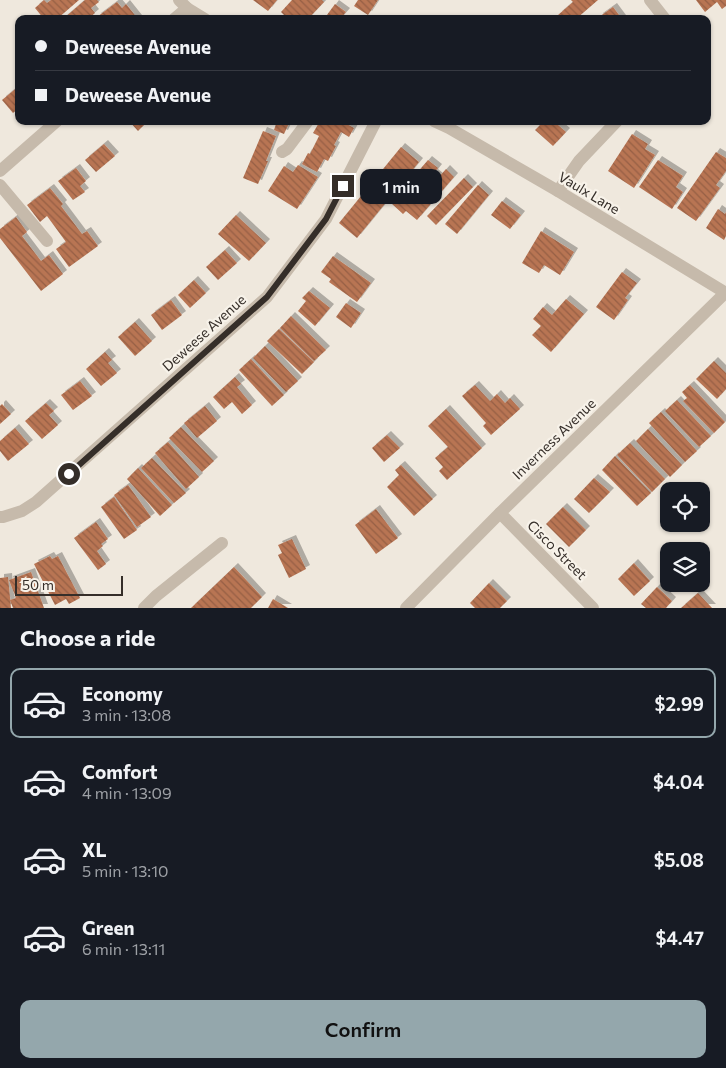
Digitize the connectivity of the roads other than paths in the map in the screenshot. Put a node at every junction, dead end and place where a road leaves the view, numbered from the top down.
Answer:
1 (650, 0) edge
2 (183, 4) edge
3 (176, 15) edge
4 (199, 15) edge
5 (662, 15) edge
6 (53, 125) edge
7 (305, 125) edge
8 (374, 125) edge
9 (443, 125) edge
10 (614, 125) edge
11 (282, 152) dead end
12 (0, 172) edge
13 (0, 185) edge
14 (558, 191) junction
15 (47, 241) dead end
16 (726, 293) edge
17 (500, 513) junction
18 (0, 517) edge
19 (222, 543) dead end
20 (144, 608) edge
21 (406, 608) edge
22 (593, 608) edge

1 - 5 street
2 - 3 street
2 - 4 street
6 - 12 street
7 - 11 street
8 - 18 street, Deweese Avenue
9 - 14 street, Vaulx Lane
10 - 14 street
13 - 15 street
14 - 16 street, Vaulx Lane
16 - 17 street, Inverness Avenue
17 - 21 street, Inverness Avenue
17 - 22 street, Cisco Street
19 - 20 street

